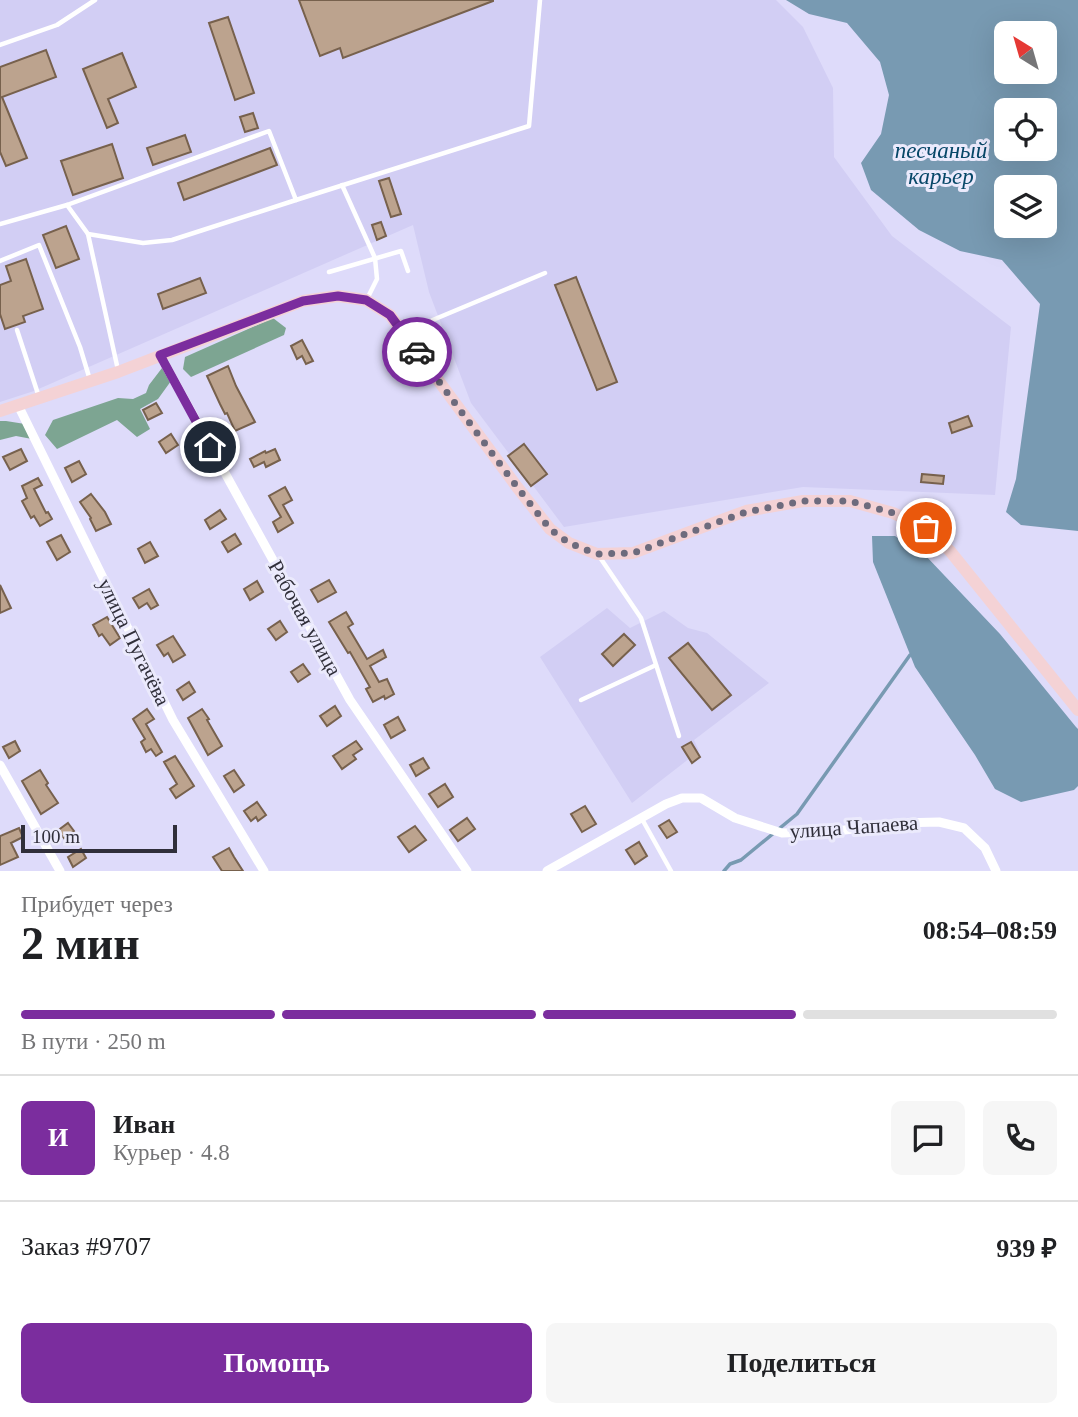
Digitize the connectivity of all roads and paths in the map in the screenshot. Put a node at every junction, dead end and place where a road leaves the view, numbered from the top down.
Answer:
1 (95, 0) edge
2 (540, 0) edge
3 (0, 45) edge
4 (342, 185) junction
5 (296, 200) junction
6 (67, 205) junction
7 (0, 224) edge
8 (88, 234) junction
9 (375, 258) junction
10 (0, 261) edge
11 (408, 271) dead end
12 (329, 272) dead end
13 (545, 273) dead end
14 (366, 300) junction
15 (17, 330) dead end
16 (403, 333) junction
17 (160, 355) junction
18 (118, 372) junction
19 (90, 381) junction
20 (40, 398) junction
21 (18, 405) junction
22 (0, 411) edge
23 (597, 554) junction
24 (656, 664) junction
25 (581, 700) dead end
26 (1078, 710) edge
27 (679, 736) dead end
28 (0, 765) edge
29 (642, 818) junction
30 (60, 871) edge
31 (264, 871) edge
32 (467, 871) edge
33 (547, 871) edge
34 (671, 871) edge
35 (996, 871) edge

1 - 3 lane
2 - 4 lane
4 - 5 lane
4 - 9 lane
5 - 6 lane
5 - 8 lane
6 - 7 lane
6 - 8 lane
8 - 18 lane
9 - 11 lane
9 - 12 lane
9 - 14 lane
10 - 19 lane
13 - 16 lane
14 - 16 street
14 - 17 street
15 - 20 lane
16 - 23 street
17 - 18 street
17 - 32 street, Рабочая улица
18 - 19 street
19 - 20 street
20 - 21 street
21 - 22 street
21 - 31 street, улица Пугачёва
23 - 24 lane
23 - 26 street
24 - 25 lane
24 - 27 lane
28 - 30 street
29 - 33 street, улица Чапаева
29 - 34 lane
29 - 35 street, улица Чапаева

